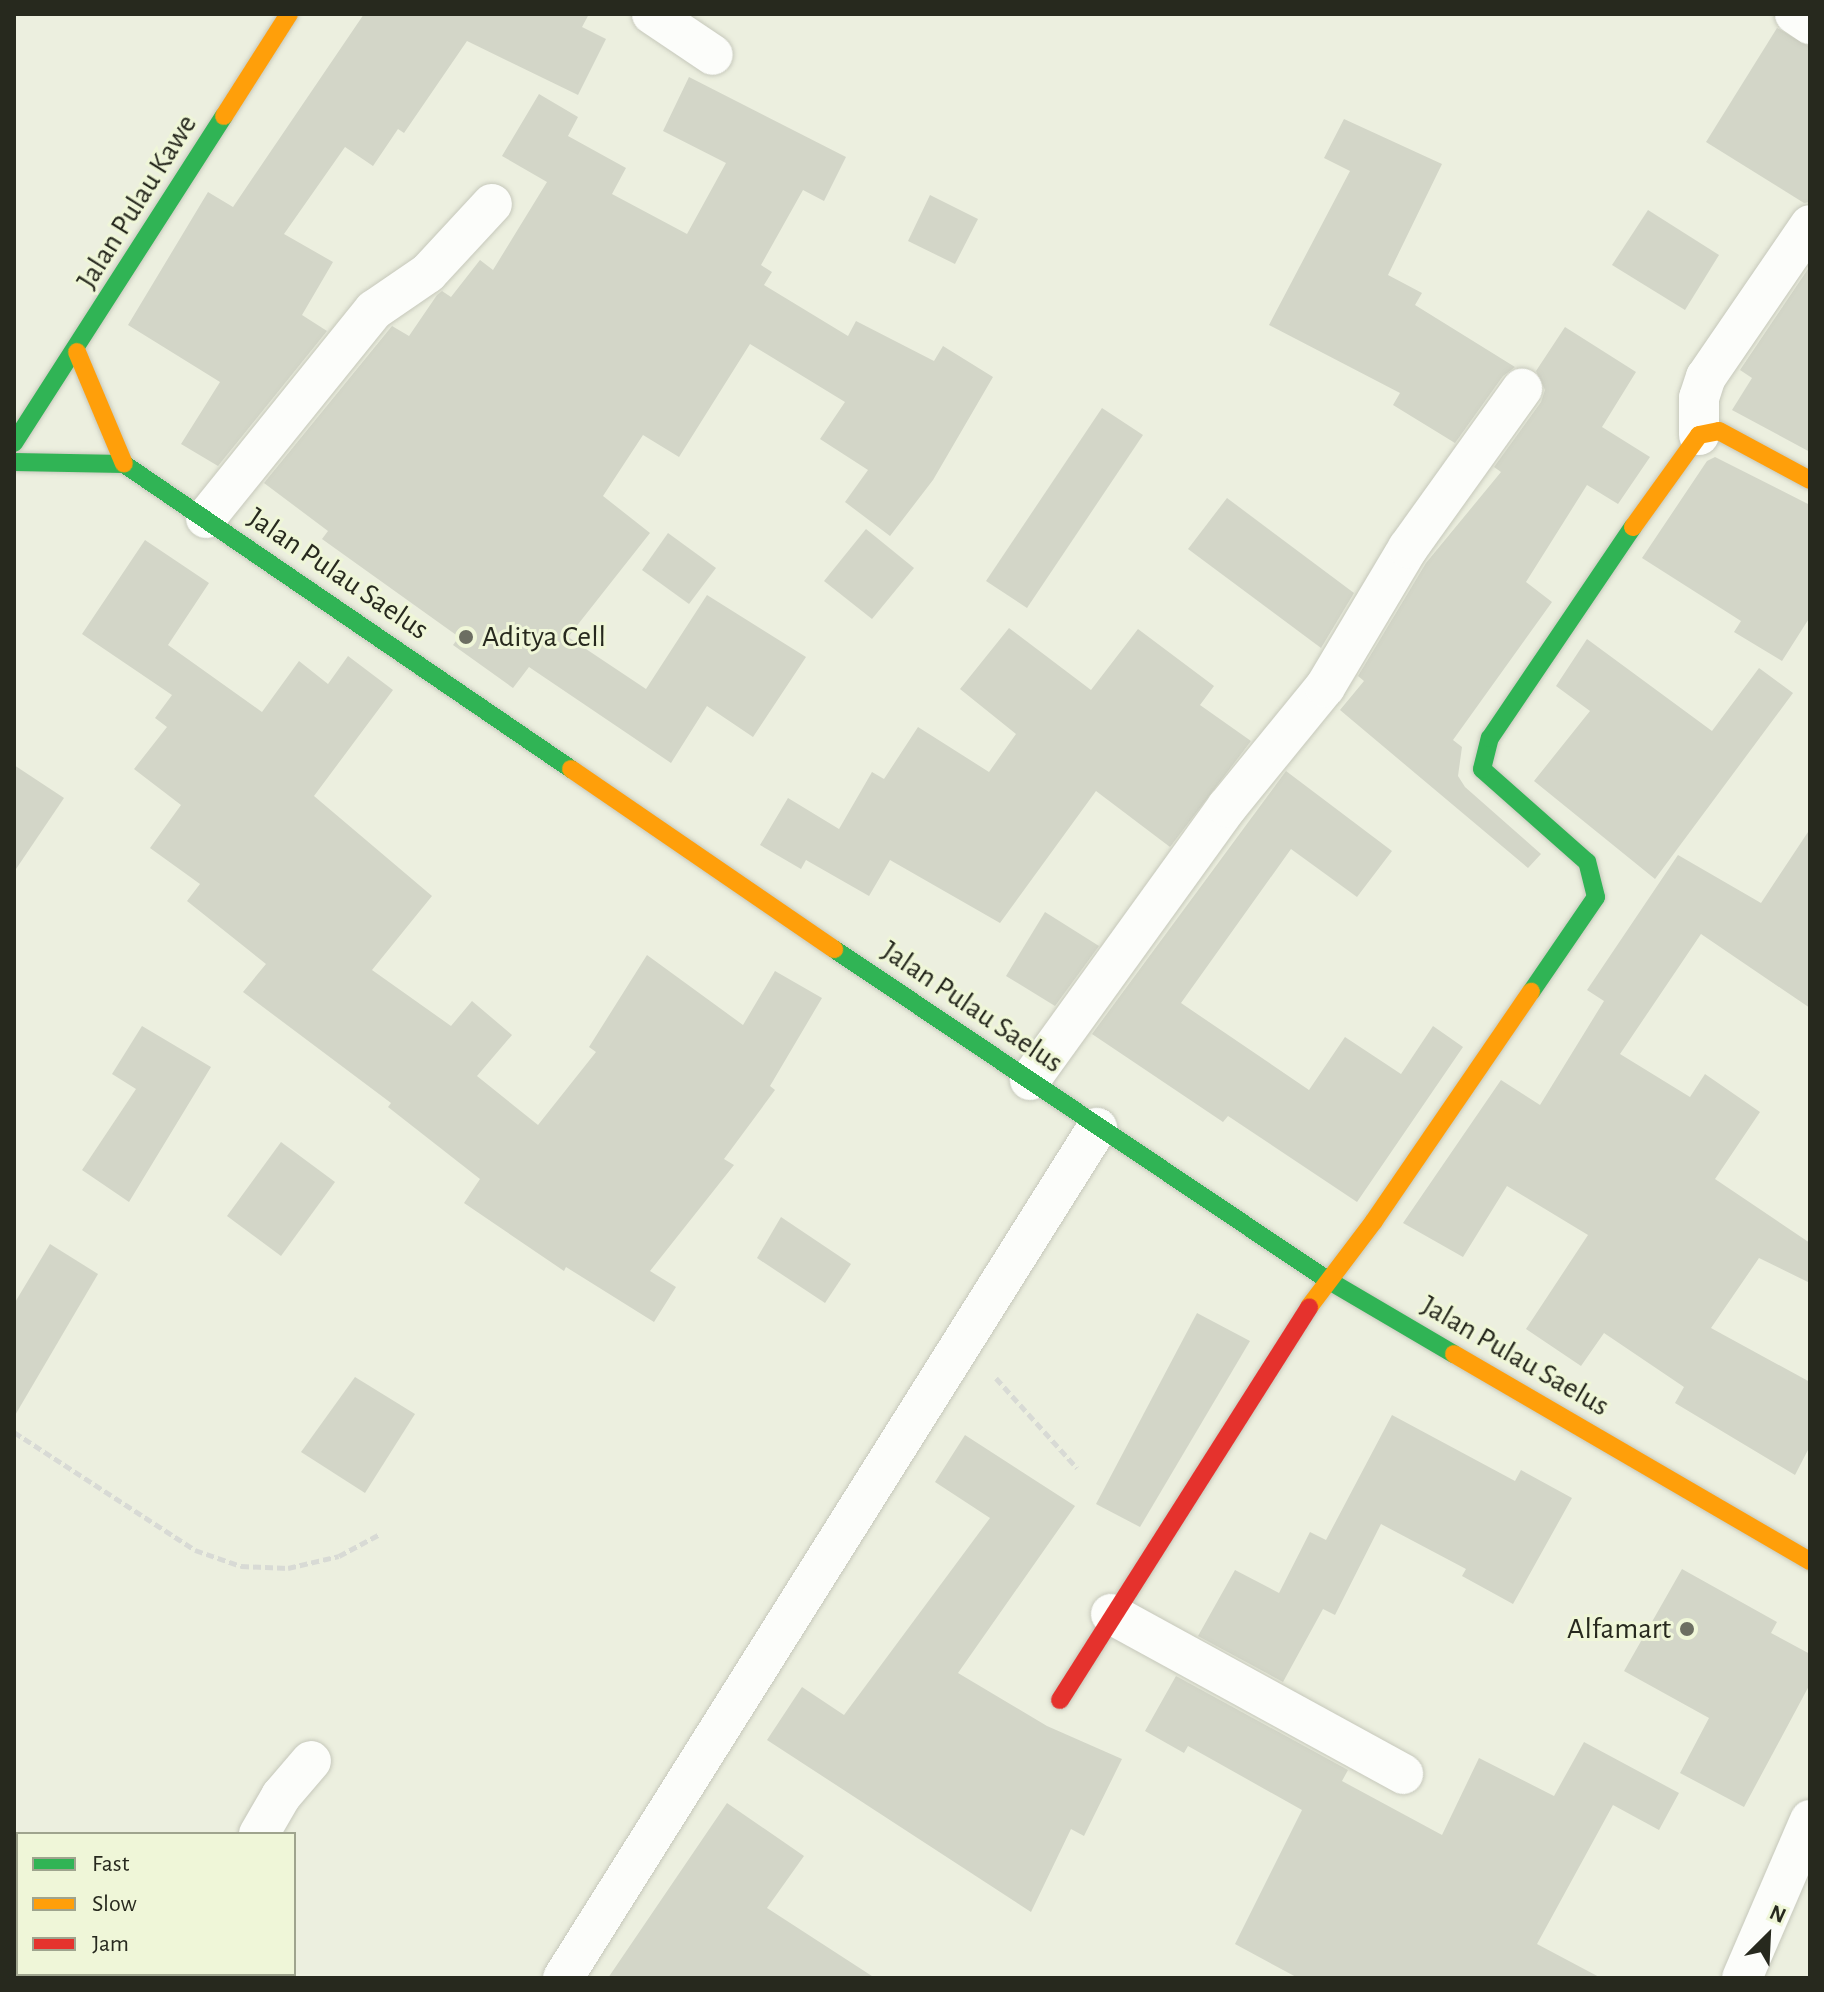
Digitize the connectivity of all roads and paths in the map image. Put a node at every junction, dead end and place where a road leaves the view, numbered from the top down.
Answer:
1 (289, 14) edge
2 (652, 14) edge
3 (1795, 14) edge
4 (1810, 24) edge
5 (713, 55) dead end
6 (492, 204) dead end
7 (1810, 225) edge
8 (77, 352) junction
9 (1522, 389) dead end
10 (20, 423) edge
11 (1699, 435) junction
12 (14, 462) edge
13 (124, 464) junction
14 (1810, 480) edge
15 (206, 518) junction
16 (1030, 1080) junction
17 (1097, 1128) junction
18 (1326, 1279) junction
19 (961, 1339) junction
20 (14, 1432) edge
21 (1077, 1468) dead end
22 (380, 1534) dead end
23 (1810, 1561) edge
24 (1111, 1614) junction
25 (1060, 1700) dead end
26 (311, 1761) dead end
27 (1403, 1774) dead end
28 (1810, 1820) edge
29 (260, 1832) edge
30 (563, 1978) edge
31 (1742, 1978) edge

1 - 8 street, Jalan Pulau Kawe
2 - 5 street
3 - 4 street
6 - 15 street
7 - 11 street
8 - 10 street, Jalan Pulau Kawe
8 - 13 street
9 - 16 street
11 - 14 street
11 - 18 street
12 - 13 street
13 - 15 street, Jalan Pulau Saelus
15 - 16 street, Jalan Pulau Saelus
16 - 17 street, Jalan Pulau Saelus
17 - 18 street, Jalan Pulau Saelus
17 - 19 street
18 - 23 street, Jalan Pulau Saelus
18 - 24 street
19 - 21 path
19 - 30 street
20 - 22 path
24 - 25 street
24 - 27 street
26 - 29 street
28 - 31 street

